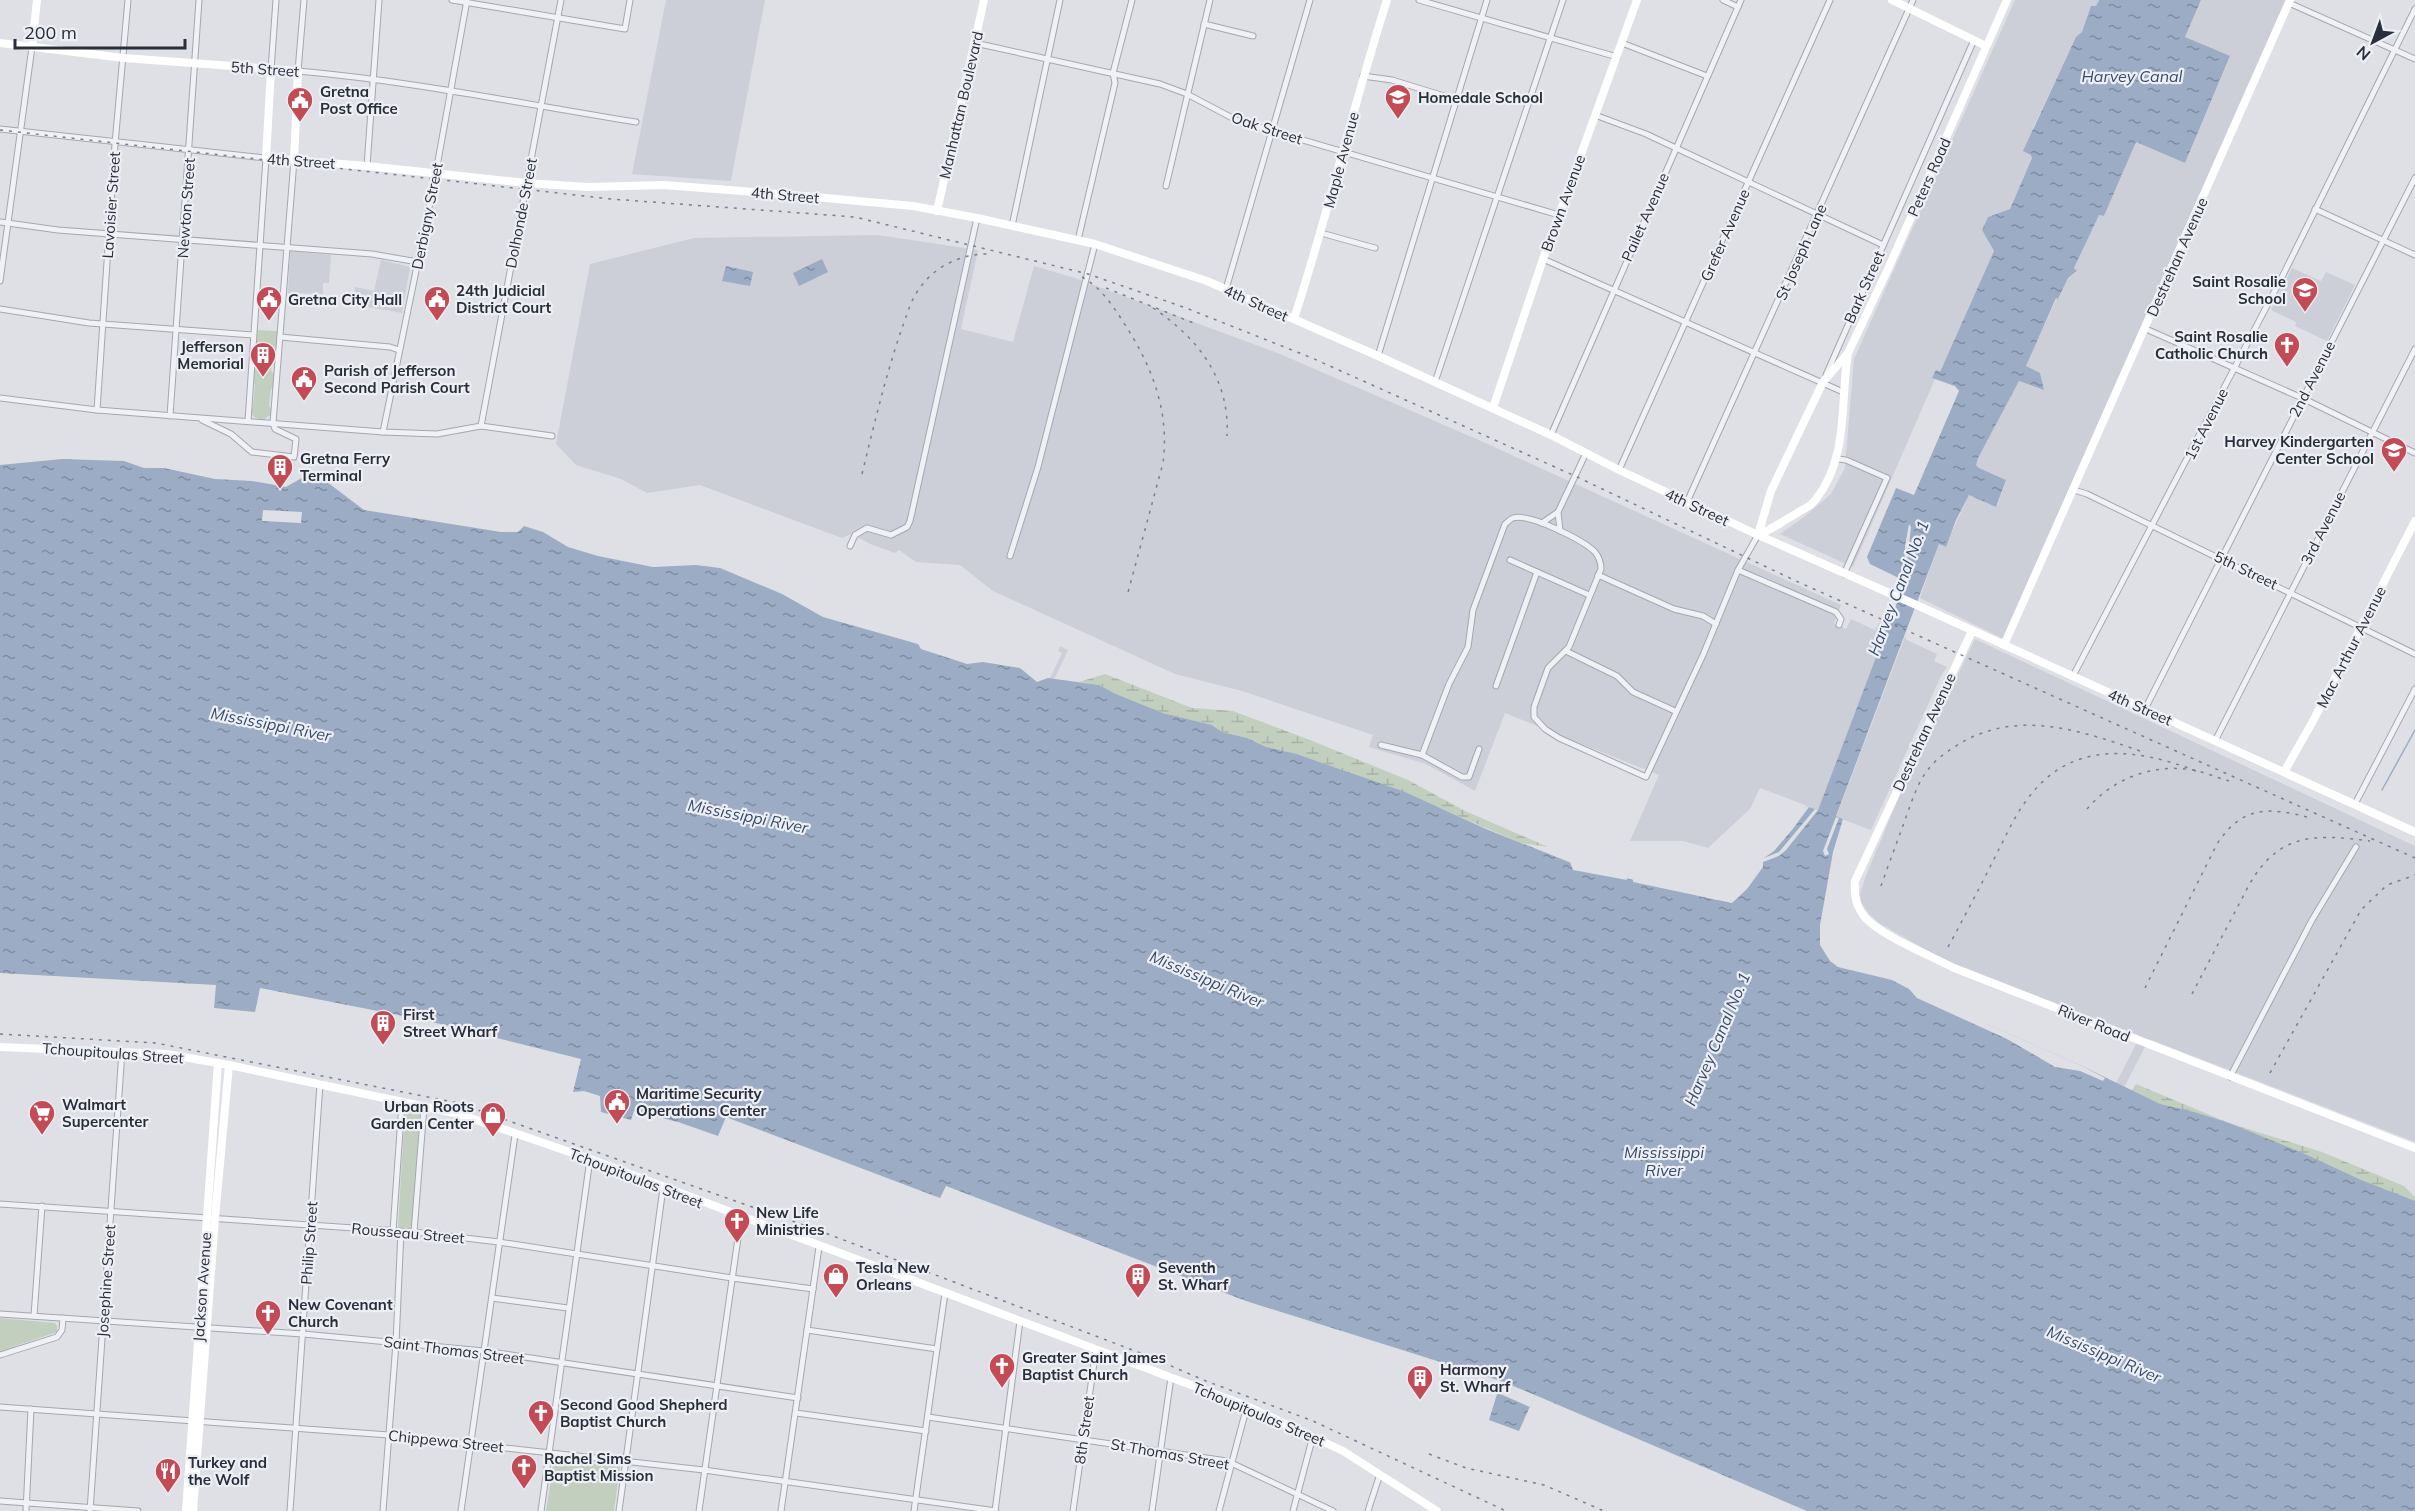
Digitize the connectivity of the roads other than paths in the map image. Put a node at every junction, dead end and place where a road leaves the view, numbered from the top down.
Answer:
1 (38, 0) edge
2 (128, 0) edge
3 (199, 0) edge
4 (276, 0) edge
5 (304, 0) edge
6 (379, 0) edge
7 (452, 0) edge
8 (561, 0) edge
9 (630, 0) edge
10 (984, 0) edge
11 (1060, 0) edge
12 (1132, 0) edge
13 (1210, 0) edge
14 (1310, 0) edge
15 (1387, 0) edge
16 (1419, 0) edge
17 (1487, 0) edge
18 (1563, 0) edge
19 (1637, 0) edge
20 (1723, 0) edge
21 (1741, 0) edge
22 (1830, 0) edge
23 (1892, 0) edge
24 (1913, 0) edge
25 (2007, 0) edge
26 (467, 1) edge
27 (2290, 1) edge
28 (1738, 7) junction
29 (1910, 9) junction
30 (2415, 9) edge
31 (1482, 17) junction
32 (557, 19) junction
33 (1204, 24) junction
34 (1253, 36) dead end
35 (1551, 37) junction
36 (1974, 40) junction
37 (0, 43) edge
38 (975, 43) junction
39 (1622, 43) junction
40 (1986, 46) junction
41 (32, 47) junction
42 (2395, 50) junction
43 (1617, 57) junction
44 (124, 58) junction
45 (1047, 58) junction
46 (2415, 59) edge
47 (195, 64) junction
48 (271, 70) junction
49 (298, 71) junction
50 (1113, 73) junction
51 (1363, 76) junction
52 (1707, 76) junction
53 (373, 78) junction
54 (450, 89) junction
55 (1187, 94) junction
56 (1457, 100) junction
57 (541, 106) junction
58 (1595, 115) junction
59 (636, 122) dead end
60 (0, 129) edge
61 (1273, 131) junction
62 (20, 132) junction
63 (115, 143) junction
64 (1676, 148) junction
65 (190, 151) junction
66 (1343, 151) junction
67 (266, 158) junction
68 (294, 160) junction
69 (367, 166) junction
70 (435, 174) junction
71 (1434, 178) junction
72 (2415, 178) edge
73 (1749, 182) junction
74 (526, 183) junction
75 (1166, 186) dead end
76 (1497, 196) junction
77 (2315, 208) junction
78 (937, 211) junction
79 (1818, 214) junction
80 (1559, 215) junction
81 (977, 218) junction
82 (0, 222) edge
83 (8, 223) junction
84 (1012, 226) junction
85 (108, 234) junction
86 (1321, 234) junction
87 (183, 240) junction
88 (1078, 240) junction
89 (2383, 240) junction
90 (1095, 244) junction
91 (1883, 245) junction
92 (260, 246) junction
93 (286, 248) junction
94 (1375, 248) dead end
95 (2415, 255) edge
96 (1543, 259) junction
97 (418, 262) junction
98 (0, 281) edge
99 (1226, 289) junction
100 (1613, 290) junction
101 (0, 309) edge
102 (1294, 320) junction
103 (1686, 322) junction
104 (103, 324) junction
105 (2145, 329) junction
106 (176, 330) junction
107 (253, 335) junction
108 (280, 337) junction
109 (2415, 349) edge
110 (399, 350) junction
111 (1755, 353) junction
112 (1848, 353) junction
113 (1378, 356) junction
114 (2235, 368) junction
115 (1435, 382) junction
116 (1822, 382) junction
117 (1843, 392) junction
118 (0, 398) edge
119 (2302, 398) junction
120 (1493, 408) junction
121 (97, 410) junction
122 (170, 416) junction
123 (198, 418) junction
124 (248, 421) junction
125 (273, 423) junction
126 (481, 426) junction
127 (383, 432) junction
128 (2372, 432) junction
129 (1551, 435) junction
130 (552, 436) dead end
131 (1586, 453) junction
132 (2415, 453) edge
133 (1838, 459) junction
134 (1619, 470) junction
135 (2074, 490) junction
136 (1687, 502) junction
137 (1558, 512) junction
138 (2415, 520) edge
139 (1542, 523) junction
140 (2153, 525) junction
141 (1560, 531) junction
142 (1758, 535) junction
143 (850, 546) dead end
144 (1010, 556) dead end
145 (2221, 557) junction
146 (1510, 560) dead end
147 (1738, 570) junction
148 (1537, 572) junction
149 (1844, 574) junction
150 (1599, 575) junction
151 (2290, 592) junction
152 (1589, 595) junction
153 (1716, 624) junction
154 (1839, 626) dead end
155 (2361, 627) junction
156 (1972, 631) junction
157 (2004, 645) junction
158 (1566, 651) junction
159 (2415, 654) edge
160 (2073, 676) junction
161 (1496, 686) dead end
162 (2415, 689) edge
163 (2145, 709) junction
164 (1676, 711) junction
165 (2215, 741) junction
166 (1381, 745) dead end
167 (1479, 749) dead end
168 (1422, 755) junction
169 (2284, 772) junction
170 (2355, 804) junction
171 (2415, 831) edge
172 (1876, 833) joint
173 (2356, 847) dead end
174 (0, 1047) edge
175 (122, 1052) junction
176 (218, 1063) junction
177 (229, 1065) junction
178 (2230, 1077) junction
179 (320, 1084) junction
180 (402, 1102) junction
181 (424, 1107) junction
182 (515, 1135) junction
183 (2415, 1148) edge
184 (590, 1160) junction
185 (663, 1188) junction
186 (0, 1204) edge
187 (42, 1206) junction
188 (111, 1212) junction
189 (211, 1218) junction
190 (741, 1218) junction
191 (311, 1226) junction
192 (393, 1231) junction
193 (401, 1231) junction
194 (414, 1232) junction
195 (499, 1242) junction
196 (819, 1247) junction
197 (577, 1255) junction
198 (654, 1266) junction
199 (732, 1278) junction
200 (813, 1288) junction
201 (945, 1293) junction
202 (492, 1298) junction
203 (568, 1308) junction
204 (0, 1314) edge
205 (34, 1316) junction
206 (63, 1318) junction
207 (103, 1321) junction
208 (1020, 1321) junction
209 (202, 1328) junction
210 (807, 1330) junction
211 (303, 1334) junction
212 (396, 1342) junction
213 (937, 1349) junction
214 (1096, 1349) junction
215 (484, 1351) junction
216 (0, 1355) edge
217 (561, 1364) junction
218 (639, 1375) junction
219 (1171, 1377) junction
220 (716, 1387) junction
221 (798, 1398) junction
222 (1246, 1406) junction
223 (0, 1407) edge
224 (31, 1410) junction
225 (96, 1413) junction
226 (796, 1413) junction
227 (927, 1417) junction
228 (196, 1421) junction
229 (296, 1428) junction
230 (1006, 1428) junction
231 (926, 1431) junction
232 (389, 1435) junction
233 (1312, 1436) junction
234 (1083, 1440) junction
235 (470, 1443) junction
236 (1160, 1451) junction
237 (549, 1453) junction
238 (626, 1462) junction
239 (1232, 1463) junction
240 (704, 1470) junction
241 (1380, 1474) junction
242 (786, 1481) junction
243 (1297, 1494) junction
244 (916, 1499) junction
245 (0, 1501) edge
246 (26, 1503) junction
247 (90, 1509) edge
248 (26, 1511) edge
249 (138, 1511) edge
250 (186, 1511) edge
251 (193, 1511) edge
252 (290, 1511) edge
253 (383, 1511) edge
254 (462, 1511) edge
255 (541, 1511) edge
256 (619, 1511) edge
257 (699, 1511) edge
258 (782, 1511) edge
259 (914, 1511) edge
260 (995, 1511) edge
261 (1073, 1511) edge
262 (1152, 1511) edge
263 (1219, 1511) edge
264 (1293, 1511) edge
265 (1333, 1511) edge
266 (1368, 1511) edge
267 (1437, 1511) edge

1 - 41 main road
2 - 44 street, Lavoisier Street
3 - 47 street, Newton Street
4 - 48 street
5 - 49 street
6 - 53 street
7 - 26 street
8 - 32 street, Dolhonde Street
9 - 32 street
10 - 38 main road, Manhattan Boulevard
11 - 45 street
12 - 50 street
13 - 33 street
14 - 61 street
15 - 51 main road, Maple Avenue
16 - 31 street
17 - 31 street
18 - 35 street
19 - 39 main road, Brown Avenue
20 - 28 street
21 - 28 street, Pailet Avenue
22 - 73 street, Grefer Avenue
23 - 29 main road
24 - 29 street, St Joseph Lane
25 - 40 main road, Peters Road
26 - 32 street
26 - 54 street, Derbigny Street
27 - 42 street
27 - 105 main road, Destrehan Avenue
28 - 52 street, Pailet Avenue
29 - 36 main road
29 - 79 street, St Joseph Lane
30 - 42 street, 1st Avenue
31 - 35 street
31 - 56 street
32 - 57 street, Dolhonde Street
33 - 34 street
33 - 55 street
35 - 43 street
35 - 76 street
36 - 40 main road
36 - 91 street, Bark Street
37 - 41 main road, 5th Street
38 - 45 street, Oak Street
38 - 78 main road, Manhattan Boulevard
39 - 43 main road, Brown Avenue
39 - 52 street
40 - 112 main road, Peters Road
41 - 44 main road, 5th Street
41 - 62 street
42 - 46 street
42 - 77 street, 1st Avenue
43 - 58 main road, Brown Avenue
44 - 47 main road, 5th Street
44 - 63 street, Lavoisier Street
45 - 50 street, Oak Street
45 - 84 street
47 - 48 main road, 5th Street
47 - 65 street, Newton Street
48 - 49 main road, 5th Street
48 - 67 main road
49 - 53 street, 5th Street
49 - 68 main road
50 - 55 street, Oak Street
50 - 88 street
51 - 56 street
51 - 66 main road, Maple Avenue
52 - 64 street, Pailet Avenue
53 - 54 street, 5th Street
53 - 69 street
54 - 57 street, 5th Street
54 - 70 street, Derbigny Street
55 - 61 street, Oak Street
55 - 75 street
56 - 71 street
57 - 59 street, 5th Street
57 - 74 street, Dolhonde Street
58 - 64 street
58 - 80 main road, Brown Avenue
60 - 62 street, 4th Street
61 - 66 street, Oak Street
61 - 99 street
62 - 63 street, 4th Street
62 - 83 street
63 - 65 street, 4th Street
63 - 85 street, Lavoisier Street
64 - 73 street
64 - 100 street, Pailet Avenue
65 - 67 street, 4th Street
65 - 87 street, Newton Street
66 - 71 street, Oak Street
66 - 86 main road, Maple Avenue
67 - 68 main road, 4th Street
67 - 92 street
68 - 69 main road, 4th Street
68 - 93 street
69 - 70 main road, 4th Street
70 - 74 main road, 4th Street
70 - 97 street, Derbigny Street
71 - 76 street, Oak Street
71 - 113 street
72 - 89 street, 2nd Avenue
73 - 79 street
73 - 103 street, Grefer Avenue
74 - 78 main road, 4th Street
74 - 126 street, Dolhonde Street
76 - 80 street, Oak Street
76 - 115 street
77 - 89 street
77 - 114 street, 1st Avenue
78 - 81 main road, 4th Street
79 - 91 street
79 - 111 street, St Joseph Lane
80 - 96 main road, Brown Avenue
81 - 84 main road, 4th Street
81 - 143 street
82 - 83 street
83 - 85 street
83 - 98 street
84 - 88 main road, 4th Street
85 - 87 street
85 - 104 street, Lavoisier Street
86 - 94 street
86 - 102 main road, Maple Avenue
87 - 92 street
87 - 106 street, Newton Street
88 - 90 main road, 4th Street
89 - 95 street
89 - 119 street, 2nd Avenue
90 - 99 main road, 4th Street
90 - 144 street
91 - 116 street, Bark Street
92 - 93 street
92 - 107 street
93 - 97 street
93 - 108 street
96 - 100 street
96 - 120 main road, Brown Avenue
97 - 110 street, Derbigny Street
99 - 102 main road, 4th Street
100 - 103 street
100 - 129 street, Pailet Avenue
101 - 104 street
102 - 113 main road, 4th Street
103 - 111 street
103 - 134 street, Grefer Avenue
104 - 106 street
104 - 121 street, Lavoisier Street
105 - 114 street
105 - 135 main road, Destrehan Avenue
106 - 107 street
106 - 122 street, Newton Street
107 - 124 street
108 - 110 street
108 - 125 street
109 - 128 street, 3rd Avenue
110 - 127 street, Derbigny Street
111 - 116 street
111 - 136 street, St Joseph Lane
112 - 116 main road, Peters Road
112 - 117 main road, Peters Road
113 - 115 main road, 4th Street
114 - 119 street
114 - 140 street, 1st Avenue
115 - 120 main road, 4th Street
116 - 117 street
116 - 142 main road, Bark Street
117 - 133 main road, Peters Road
118 - 121 street
119 - 128 street
119 - 145 street, 2nd Avenue
120 - 129 main road, 4th Street
121 - 122 street
122 - 123 street
123 - 124 street
123 - 125 street
124 - 125 street
125 - 127 street
126 - 127 street
126 - 130 street
128 - 132 street
128 - 151 street, 3rd Avenue
129 - 131 main road, 4th Street
131 - 134 main road, 4th Street
131 - 137 street
133 - 142 main road, Peters Road
133 - 149 street
134 - 136 main road, 4th Street
135 - 140 street, 5th Street
135 - 157 main road, Destrehan Avenue
136 - 142 main road, 4th Street
137 - 139 street
137 - 141 street
138 - 155 main road, Mac Arthur Avenue
139 - 141 street
139 - 168 street
140 - 145 street, 5th Street
140 - 160 street, 1st Avenue
141 - 150 street
142 - 147 street
142 - 149 main road, 4th Street
145 - 151 street, 5th Street
145 - 163 street, 2nd Avenue
146 - 148 street
147 - 153 street
147 - 154 street
148 - 152 street
148 - 161 street
149 - 156 main road, 4th Street
150 - 152 street
150 - 153 street
151 - 155 street, 5th Street
151 - 165 street, 3rd Avenue
152 - 158 street
153 - 164 street
155 - 159 street, 5th Street
155 - 169 main road, Mac Arthur Avenue
156 - 157 main road, 4th Street
156 - 172 main road, Destrehan Avenue
157 - 160 main road, 4th Street
158 - 164 street
158 - 164 street
160 - 163 main road, 4th Street
162 - 170 street
163 - 165 main road, 4th Street
165 - 169 main road, 4th Street
166 - 168 street
167 - 168 street
169 - 170 main road, 4th Street
170 - 171 main road, 4th Street
172 - 178 main road, River Road
173 - 178 street
174 - 175 main road, Tchoupitoulas Street
175 - 176 main road, Tchoupitoulas Street
175 - 188 street, Josephine Street
176 - 177 main road, Tchoupitoulas Street
176 - 189 main road, Jackson Avenue
177 - 179 main road, Tchoupitoulas Street
177 - 189 main road, Jackson Avenue
178 - 183 main road, River Road
179 - 180 main road, Tchoupitoulas Street
179 - 191 street, Philip Street
180 - 181 main road, Tchoupitoulas Street
180 - 192 street
181 - 182 main road, Tchoupitoulas Street
181 - 194 street
182 - 184 main road, Tchoupitoulas Street
182 - 195 street
184 - 185 main road, Tchoupitoulas Street
184 - 197 street
185 - 190 main road, Tchoupitoulas Street
185 - 198 street
186 - 187 street, Rousseau Street
187 - 188 street, Rousseau Street
187 - 205 street
188 - 189 street, Rousseau Street
188 - 207 street, Josephine Street
189 - 191 street, Rousseau Street
189 - 209 main road, Jackson Avenue
190 - 196 main road, Tchoupitoulas Street
190 - 199 street
191 - 192 street, Rousseau Street
191 - 211 street, Philip Street
192 - 193 street, Rousseau Street
193 - 194 street, Rousseau Street
193 - 212 street
194 - 195 street, Rousseau Street
195 - 197 street, Rousseau Street
195 - 202 street
196 - 200 street
196 - 201 main road, Tchoupitoulas Street
197 - 198 street, Rousseau Street
197 - 203 street
198 - 199 street, Rousseau Street
198 - 218 street
199 - 200 street, Rousseau Street
199 - 220 street
200 - 210 street
201 - 208 main road, Tchoupitoulas Street
201 - 213 street
202 - 203 street
202 - 215 street
203 - 217 street
204 - 205 street, Saint Thomas Street
205 - 206 street, Saint Thomas Street
206 - 207 street, Saint Thomas Street
206 - 216 street
207 - 209 street, Saint Thomas Street
207 - 225 street, Josephine Street
208 - 214 main road, Tchoupitoulas Street
208 - 230 street
209 - 211 street, Saint Thomas Street
209 - 228 main road, Jackson Avenue
210 - 213 street
210 - 221 street
211 - 212 street, Saint Thomas Street
211 - 229 street, Philip Street
212 - 215 street, Saint Thomas Street
212 - 232 street
213 - 227 street
214 - 219 main road, Tchoupitoulas Street
214 - 234 street, 8th Street
215 - 217 street, Saint Thomas Street
215 - 235 street
217 - 218 street, Saint Thomas Street
217 - 237 street
218 - 220 street, Saint Thomas Street
218 - 238 street
219 - 222 main road, Tchoupitoulas Street
219 - 236 street
220 - 221 street, Saint Thomas Street
220 - 240 street
221 - 226 street
222 - 233 main road, Tchoupitoulas Street
222 - 239 street
223 - 224 street, Chippewa Street
224 - 225 street, Chippewa Street
224 - 246 street
225 - 228 street, Chippewa Street
225 - 247 street, Josephine Street
226 - 231 street
226 - 242 street
227 - 230 street, St Thomas Street
227 - 231 street
228 - 229 street, Chippewa Street
228 - 250 main road, Jackson Avenue
228 - 251 main road, Jackson Avenue
229 - 232 street, Chippewa Street
229 - 252 street, Philip Street
230 - 234 street, St Thomas Street
230 - 260 street
231 - 244 street
232 - 235 street, Chippewa Street
232 - 253 street
233 - 241 main road, Tchoupitoulas Street
233 - 243 street
234 - 236 street, St Thomas Street
234 - 261 street, 8th Street
235 - 237 street, Chippewa Street
235 - 254 street
236 - 239 street, St Thomas Street
236 - 262 street
237 - 238 street, Chippewa Street
237 - 255 street
238 - 240 street, Chippewa Street
238 - 256 street
239 - 243 street, St Thomas Street
239 - 263 street
240 - 242 street, Chippewa Street
240 - 257 street
241 - 266 street
241 - 267 main road, Tchoupitoulas Street
242 - 244 street, Chippewa Street
242 - 258 street
243 - 264 street
243 - 265 street, St Thomas Street
244 - 259 street
244 - 260 street, Chippewa Street
245 - 246 street
246 - 247 street
246 - 248 street
247 - 249 street

